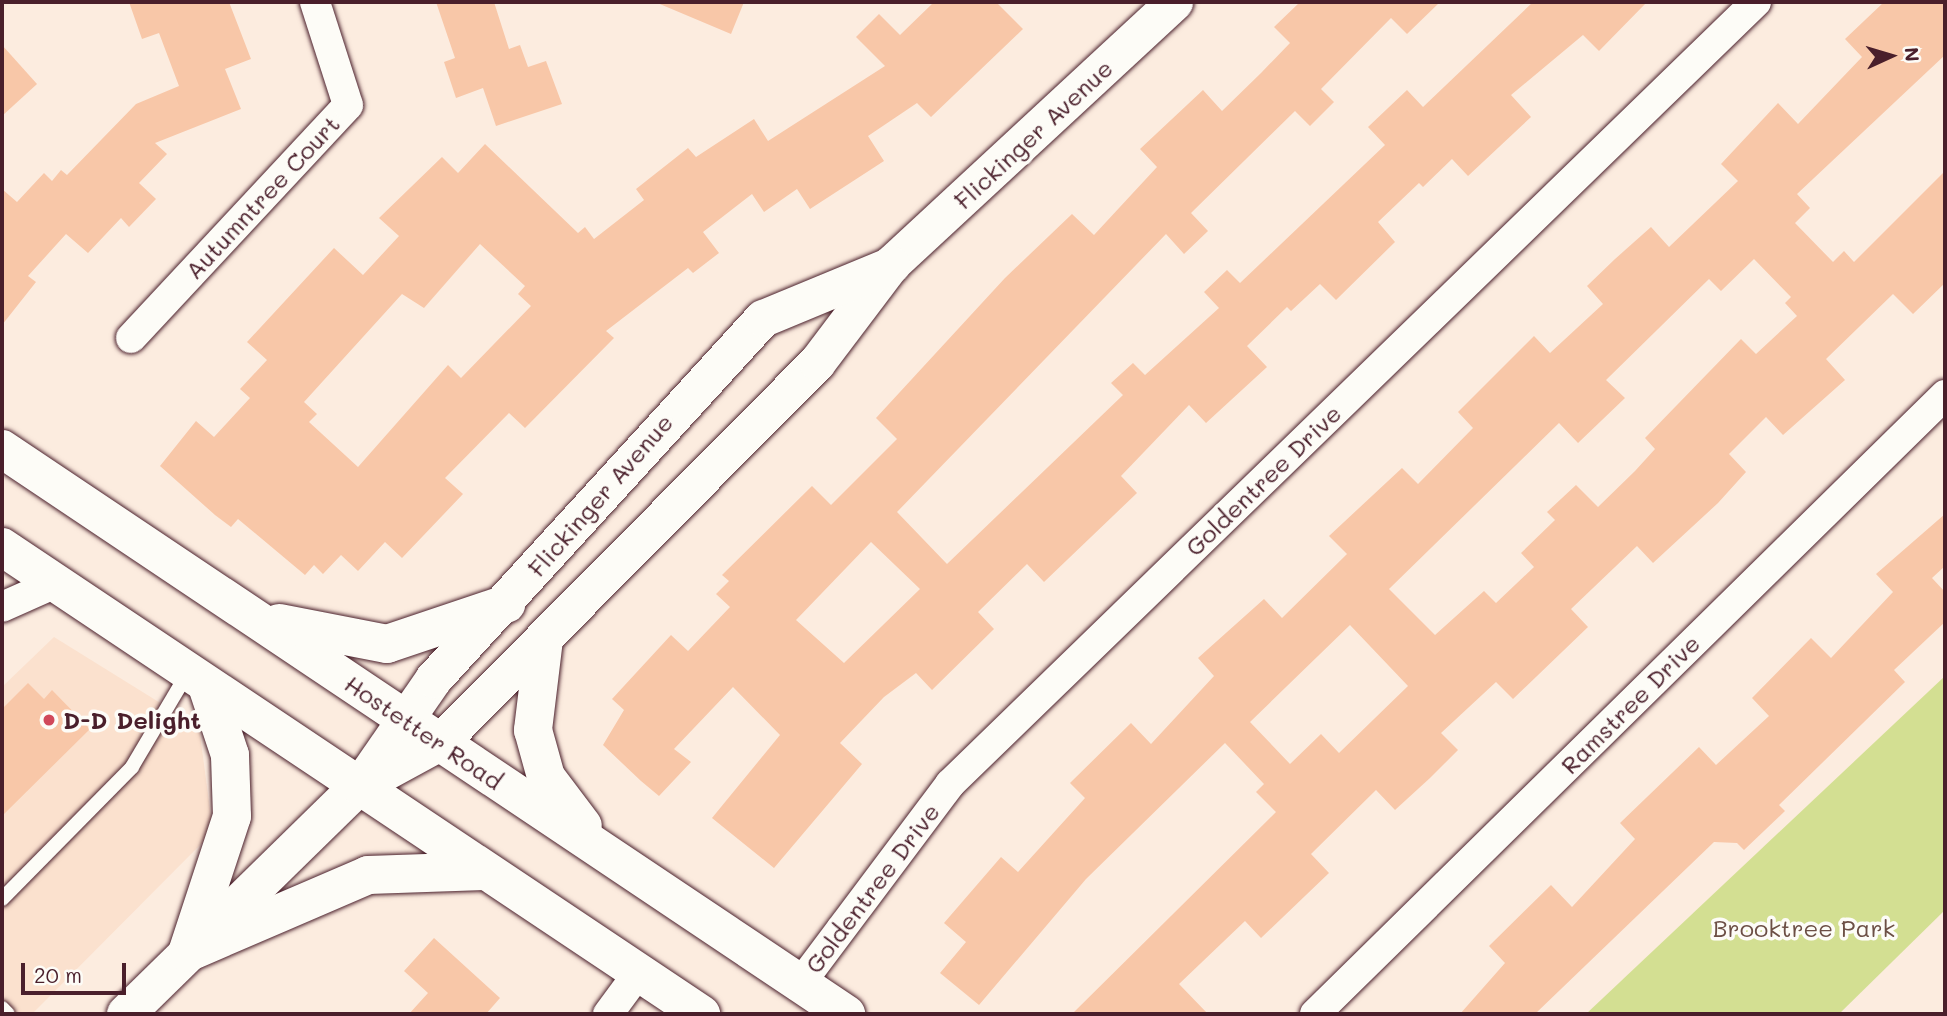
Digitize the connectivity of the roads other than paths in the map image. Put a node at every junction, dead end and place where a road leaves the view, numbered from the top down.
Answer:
1 (315, 2) edge
2 (1174, 2) edge
3 (1756, 2) edge
4 (891, 264) junction
5 (131, 338) dead end
6 (1945, 395) edge
7 (2, 449) edge
8 (2, 547) edge
9 (56, 583) junction
10 (506, 604) junction
11 (2, 607) edge
12 (251, 615) junction
13 (544, 639) junction
14 (197, 680) junction
15 (402, 716) junction
16 (440, 742) junction
17 (359, 786) junction
18 (601, 850) junction
19 (485, 871) junction
20 (2, 899) edge
21 (187, 953) junction
22 (639, 972) junction
23 (800, 984) junction
24 (2, 1007) edge
25 (8, 1014) edge
26 (126, 1014) edge
27 (608, 1014) edge
28 (701, 1014) edge
29 (846, 1014) edge
30 (1315, 1014) edge

1 - 5 street, Autumntree Court
2 - 4 street, Flickinger Avenue
3 - 23 street, Goldentree Drive
4 - 10 street, Flickinger Avenue
4 - 13 street, Flickinger Avenue
6 - 30 street, Ramstree Drive
7 - 12 main road, Hostetter Road
8 - 9 main road
9 - 11 street
9 - 14 main road
10 - 12 main road
10 - 15 street, Flickinger Avenue
12 - 15 main road, Hostetter Road
13 - 16 street, Flickinger Avenue
13 - 18 main road
14 - 17 main road
14 - 20 lane
14 - 21 main road
15 - 16 main road, Hostetter Road
15 - 17 street, Flickinger Avenue
16 - 17 main road, Flickinger Avenue
16 - 18 main road, Hostetter Road
17 - 19 main road
17 - 21 main road, Flickinger Avenue
18 - 23 main road, Hostetter Road
19 - 21 main road
19 - 22 main road
21 - 26 main road, Flickinger Avenue
22 - 27 street
22 - 28 main road
23 - 29 main road, Hostetter Road
24 - 25 lane

